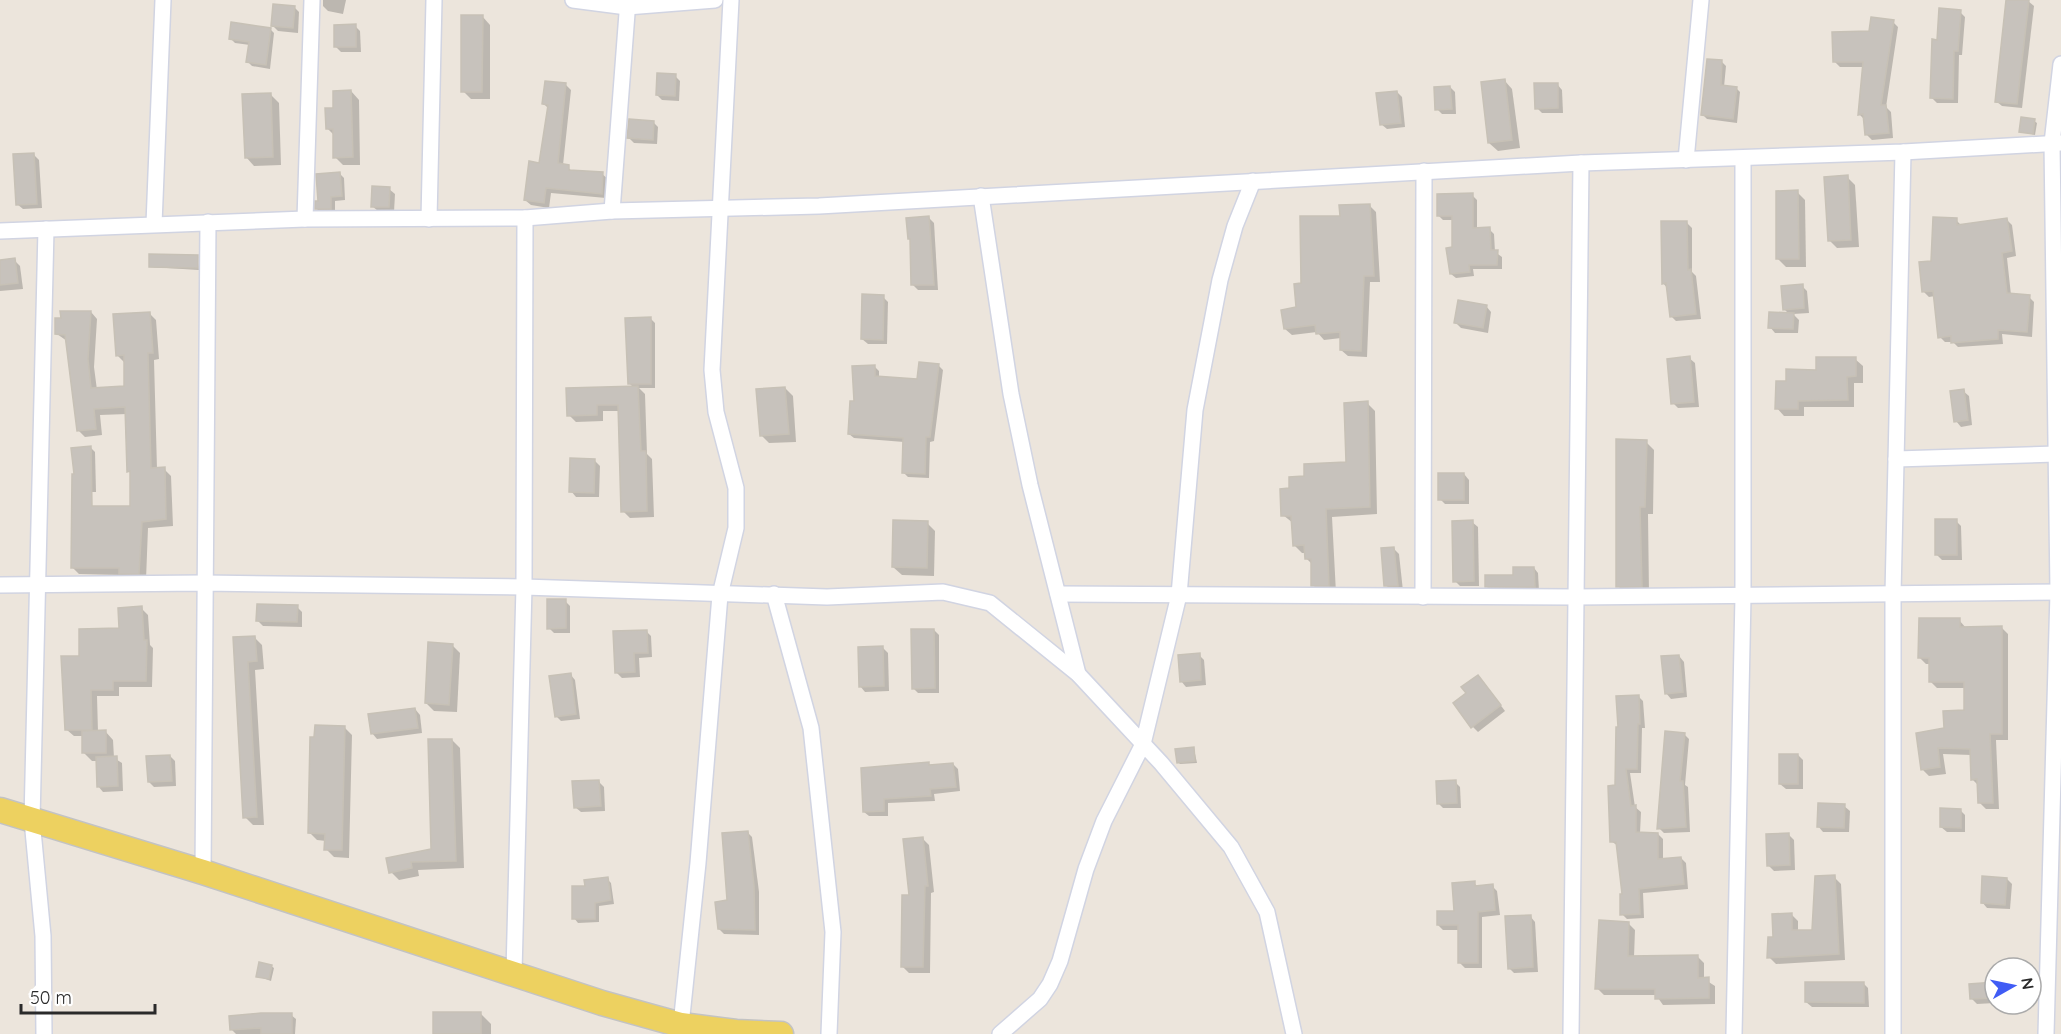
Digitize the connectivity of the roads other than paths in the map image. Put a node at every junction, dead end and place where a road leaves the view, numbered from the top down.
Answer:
1 (163, 0) edge
2 (312, 0) edge
3 (434, 0) edge
4 (573, 0) edge
5 (715, 0) edge
6 (731, 0) edge
7 (1701, 0) edge
8 (627, 3) edge
9 (2061, 64) edge
10 (2056, 143) edge
11 (1903, 152) junction
12 (1743, 158) junction
13 (1686, 160) junction
14 (1581, 163) junction
15 (1424, 171) junction
16 (1253, 181) junction
17 (981, 196) junction
18 (719, 208) junction
19 (612, 211) junction
20 (525, 218) junction
21 (305, 219) junction
22 (429, 219) junction
23 (208, 222) junction
24 (154, 224) junction
25 (46, 229) junction
26 (0, 231) edge
27 (2056, 454) junction
28 (1896, 459) junction
29 (204, 583) junction
30 (0, 585) edge
31 (39, 585) junction
32 (524, 587) junction
33 (2059, 592) edge
34 (774, 594) junction
35 (1058, 594) junction
36 (1893, 594) junction
37 (720, 595) junction
38 (1179, 595) junction
39 (1743, 596) junction
40 (1423, 597) junction
41 (1576, 597) junction
42 (1078, 674) junction
43 (1143, 744) junction
44 (0, 810) edge
45 (32, 820) junction
46 (203, 872) junction
47 (514, 972) junction
48 (681, 1025) junction
49 (44, 1034) edge
50 (781, 1034) edge
51 (829, 1034) edge
52 (1000, 1034) edge
53 (1294, 1034) edge
54 (1571, 1034) edge
55 (1734, 1034) edge
56 (1893, 1034) edge
57 (2046, 1034) edge

1 - 24 street
2 - 21 street
3 - 22 street
4 - 8 street
5 - 8 street
6 - 18 street
7 - 13 street
8 - 19 street
9 - 10 street
10 - 11 street
10 - 27 street
11 - 12 street
11 - 28 street
12 - 13 street
12 - 39 street
13 - 14 street
14 - 15 street
14 - 41 street
15 - 16 street
15 - 40 street
16 - 17 street
16 - 38 street
17 - 18 street
17 - 35 street
18 - 19 street
18 - 37 street
19 - 20 street
20 - 22 street
20 - 32 street
21 - 22 street
21 - 23 street
23 - 24 street
23 - 29 street
24 - 25 street
25 - 26 street
25 - 31 street
27 - 28 street
27 - 33 street
28 - 36 street
29 - 31 street
29 - 32 street
29 - 46 street
30 - 31 street
31 - 45 street
32 - 37 street
32 - 47 street
33 - 36 street
33 - 57 street
34 - 37 street
34 - 42 street
34 - 51 street
35 - 38 street
35 - 42 street
36 - 39 street
36 - 56 street
37 - 48 street
38 - 40 street
38 - 43 street
39 - 41 street
39 - 55 street
40 - 41 street
41 - 54 street
42 - 43 street
43 - 52 street
43 - 53 street
44 - 45 main road
45 - 46 main road
45 - 49 street
46 - 47 main road
47 - 48 main road
48 - 50 main road

